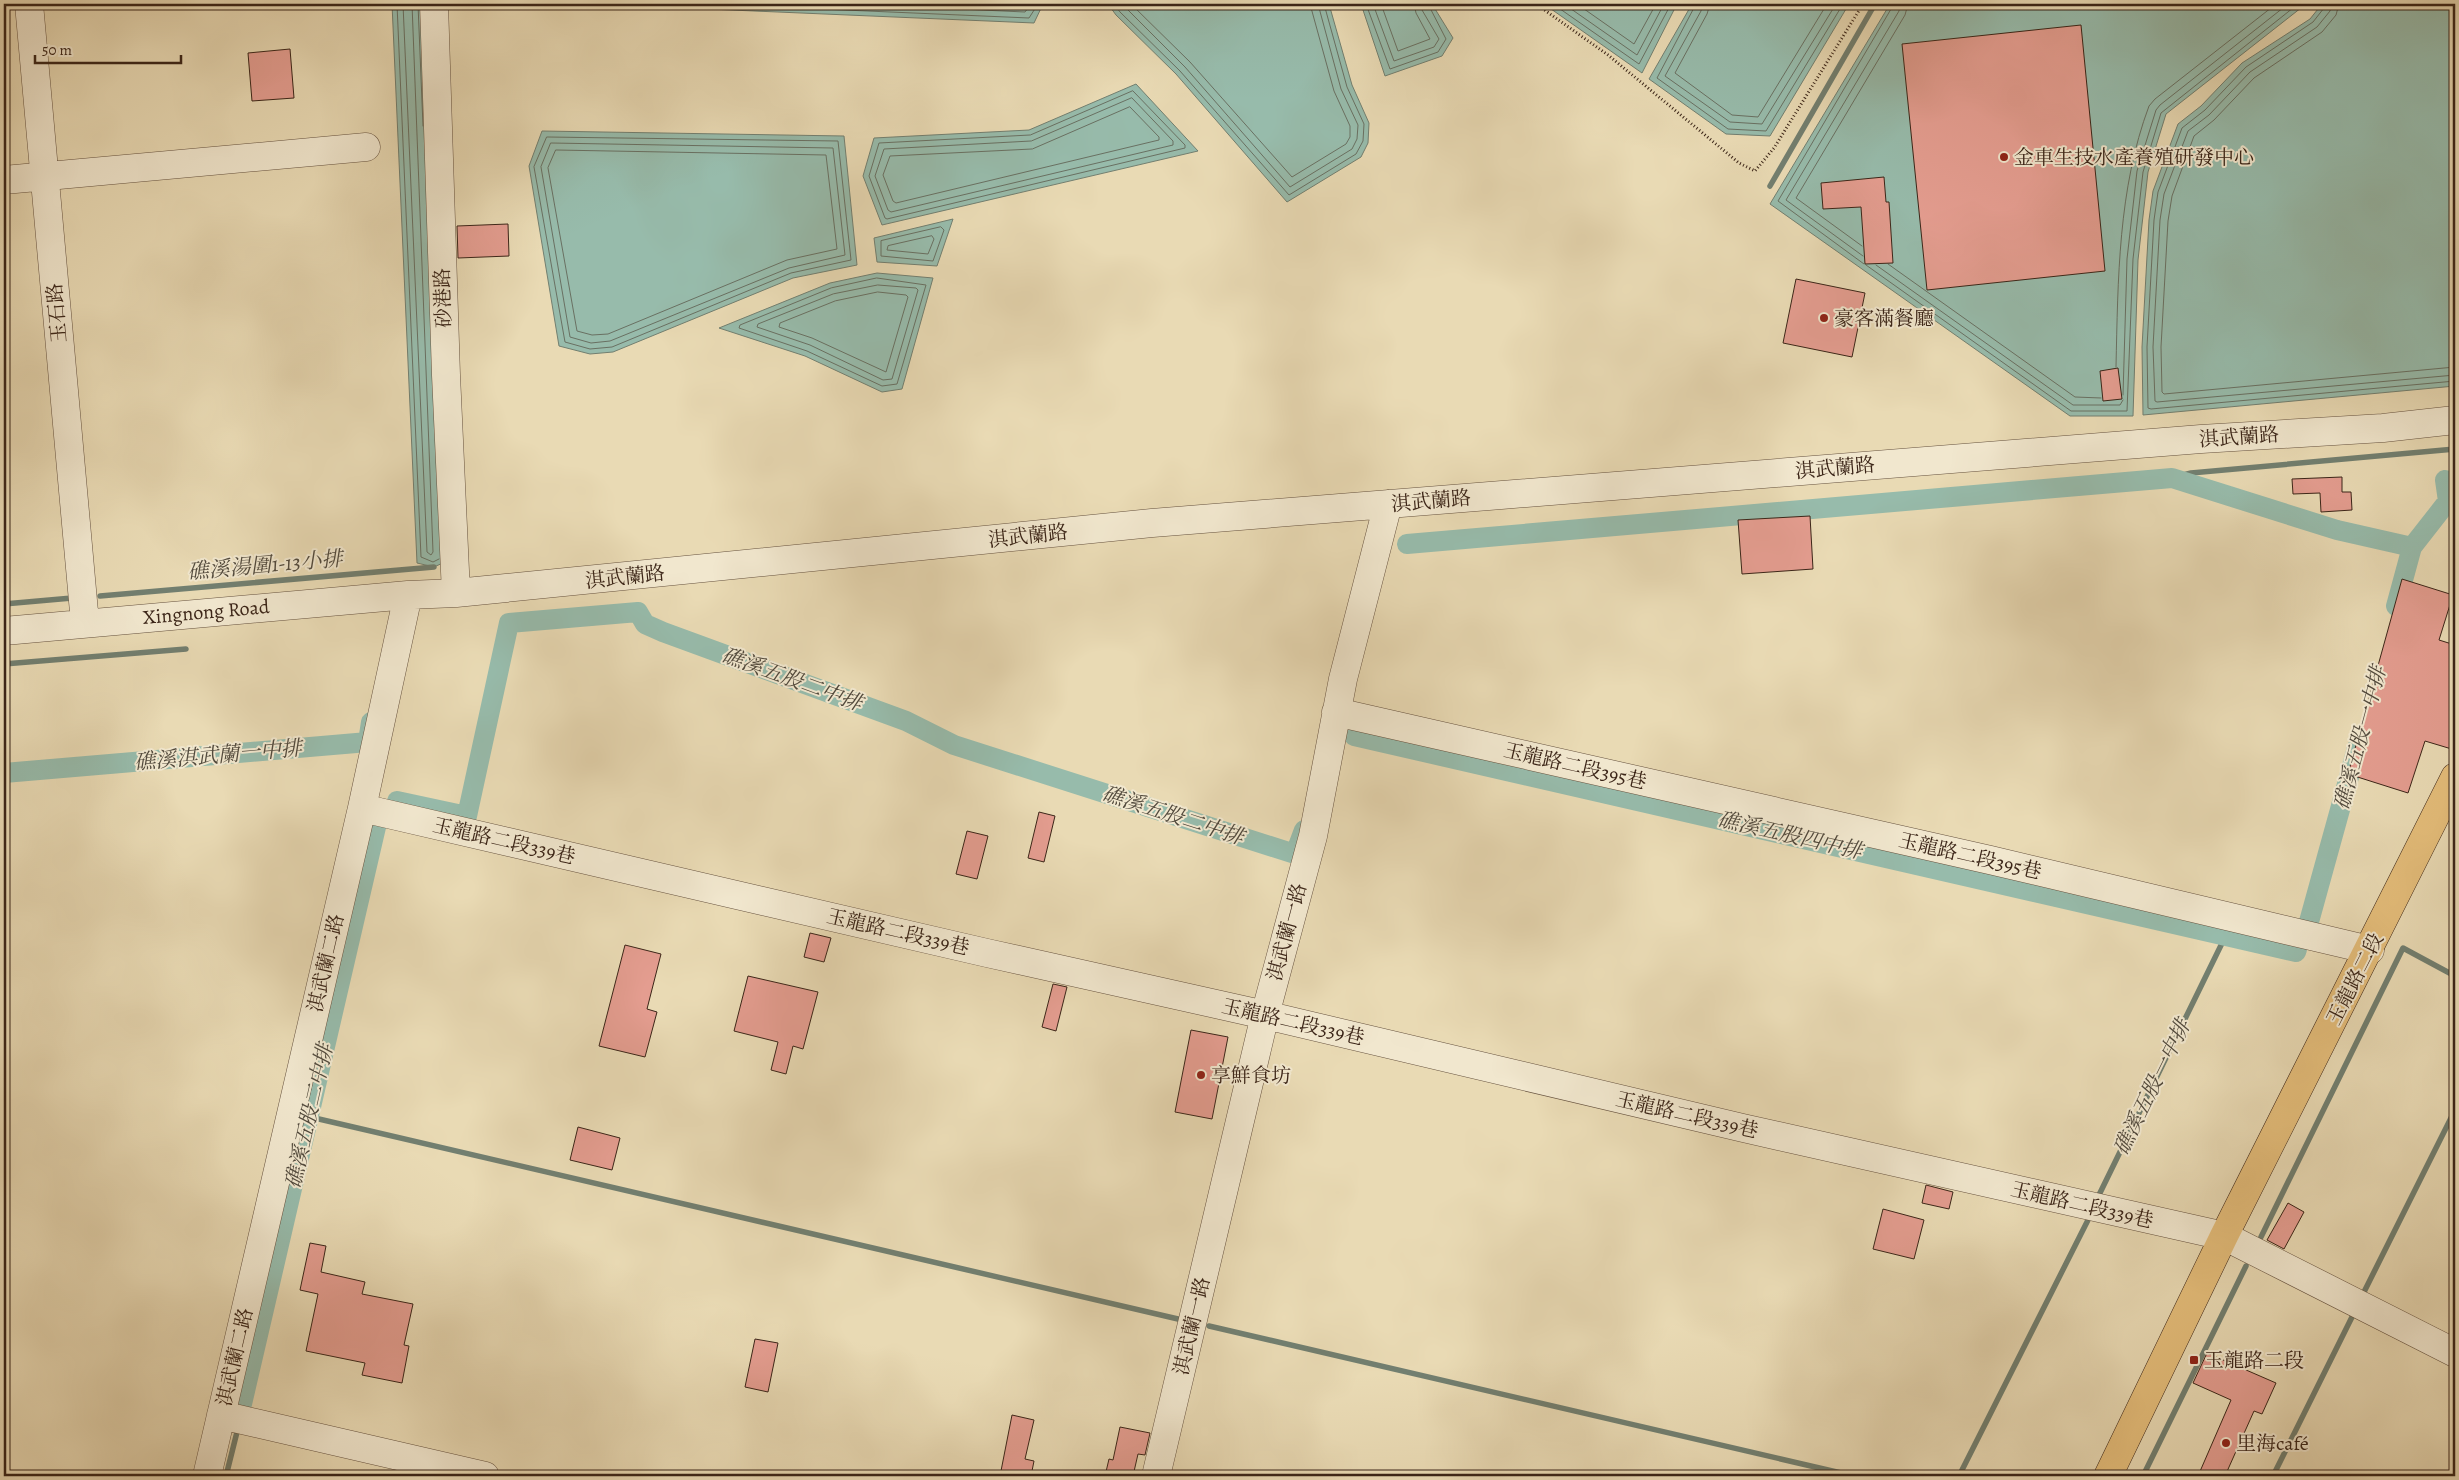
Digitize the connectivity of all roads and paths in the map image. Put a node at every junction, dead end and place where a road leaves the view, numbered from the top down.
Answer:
1 (29, 4) edge
2 (434, 4) edge
3 (1536, 4) edge
4 (1863, 4) edge
5 (366, 147) dead end
6 (45, 177) junction
7 (4, 180) edge
8 (2455, 420) edge
9 (1388, 504) junction
10 (456, 593) junction
11 (408, 595) junction
12 (85, 623) junction
13 (4, 631) edge
14 (1336, 712) junction
15 (2455, 777) edge
16 (362, 808) junction
17 (2370, 950) junction
18 (1265, 1014) junction
19 (2224, 1236) junction
20 (2455, 1353) edge
21 (221, 1415) junction
22 (207, 1476) edge
23 (486, 1476) edge
24 (1156, 1476) edge
25 (2108, 1476) edge

1 - 6 street, 玉石路
2 - 10 street, 砂港路
3 - 4 path
5 - 6 street
6 - 7 street
6 - 12 street, 玉石路
8 - 9 street, 淇武蘭路
9 - 10 street, 淇武蘭路
9 - 14 street, 淇武蘭一路
10 - 11 street, 淇武蘭路
11 - 12 street, Xingnong Road
11 - 16 street, 淇武蘭二路
12 - 13 street, Xingnong Road
14 - 17 street, 玉龍路二段395巷
14 - 18 street, 淇武蘭一路
15 - 17 main road, 玉龍路二段
16 - 18 street, 玉龍路二段339巷
16 - 21 street, 淇武蘭二路
17 - 19 main road, 玉龍路二段
18 - 19 street, 玉龍路二段339巷
18 - 24 street, 淇武蘭一路
19 - 20 street, 玉龍路二段339巷
19 - 25 main road, 玉龍路二段
21 - 22 street, 淇武蘭二路
21 - 23 street

